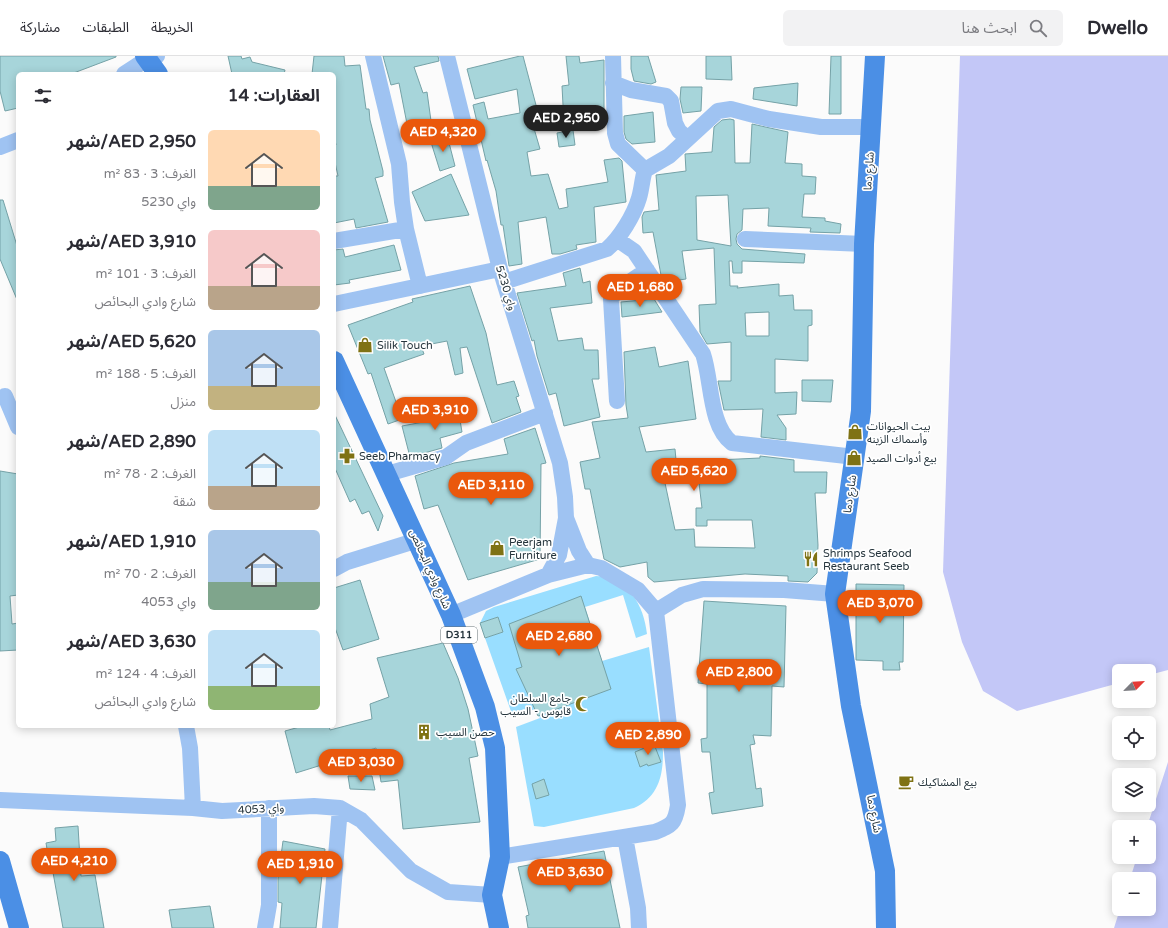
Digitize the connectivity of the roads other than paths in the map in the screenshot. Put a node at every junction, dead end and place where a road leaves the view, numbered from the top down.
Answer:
1 (373, 56) edge
2 (451, 56) edge
3 (613, 56) edge
4 (875, 56) edge
5 (152, 61) edge
6 (128, 72) edge
7 (613, 84) junction
8 (872, 127) junction
9 (687, 138) junction
10 (16, 141) edge
11 (0, 148) edge
12 (646, 170) junction
13 (406, 229) junction
14 (745, 239) dead end
15 (336, 240) edge
16 (618, 240) junction
17 (864, 244) junction
18 (647, 270) junction
19 (502, 276) junction
20 (420, 286) junction
21 (336, 304) edge
22 (336, 365) edge
23 (8, 394) edge
24 (617, 401) dead end
25 (545, 413) junction
26 (16, 421) edge
27 (854, 457) junction
28 (387, 474) junction
29 (566, 518) junction
30 (418, 540) junction
31 (588, 565) junction
32 (336, 568) edge
33 (548, 575) junction
34 (835, 594) junction
35 (656, 611) junction
36 (451, 615) junction
37 (186, 728) edge
38 (0, 800) edge
39 (193, 808) junction
40 (269, 808) junction
41 (340, 808) junction
42 (626, 837) junction
43 (500, 857) junction
44 (0, 861) edge
45 (492, 895) junction
46 (19, 928) edge
47 (265, 928) edge
48 (330, 928) edge
49 (499, 928) edge
50 (639, 928) edge
51 (886, 928) edge

1 - 13 street
2 - 19 street, واي 5230
3 - 7 street
4 - 8 main road, شارع دما
5 - 6 street
7 - 9 street
7 - 12 street
8 - 9 street
8 - 17 main road, شارع دما
9 - 12 street
10 - 11 street
12 - 16 street
13 - 15 street
13 - 20 street
14 - 17 street
16 - 18 street
16 - 19 street
17 - 27 main road, شارع دما
18 - 24 street
18 - 27 street
19 - 20 street
19 - 25 street, واي 5230
20 - 21 street
22 - 28 main road, شارع وادي البحائص / D311
23 - 26 street
25 - 28 street
25 - 29 street, واي 5230
27 - 34 main road, شارع دما
28 - 30 main road, شارع وادي البحائص / D311
29 - 31 street, واي 5230
29 - 33 street, واي 5230
30 - 32 street
30 - 36 main road, شارع وادي البحائص / D311
31 - 33 street
31 - 35 street
33 - 36 street
34 - 35 street
34 - 51 main road, شارع دما
35 - 42 street
36 - 43 main road, شارع وادي البحائص / D311
37 - 39 street
38 - 39 street, واي 4053
39 - 40 street, واي 4053
40 - 41 street, واي 4053
40 - 47 street
41 - 45 street, واي 4053
41 - 48 street
42 - 43 street
42 - 50 street
43 - 45 main road, شارع وادي البحائص / D311
44 - 46 main road
45 - 49 main road, شارع وادي البحائص / D311

